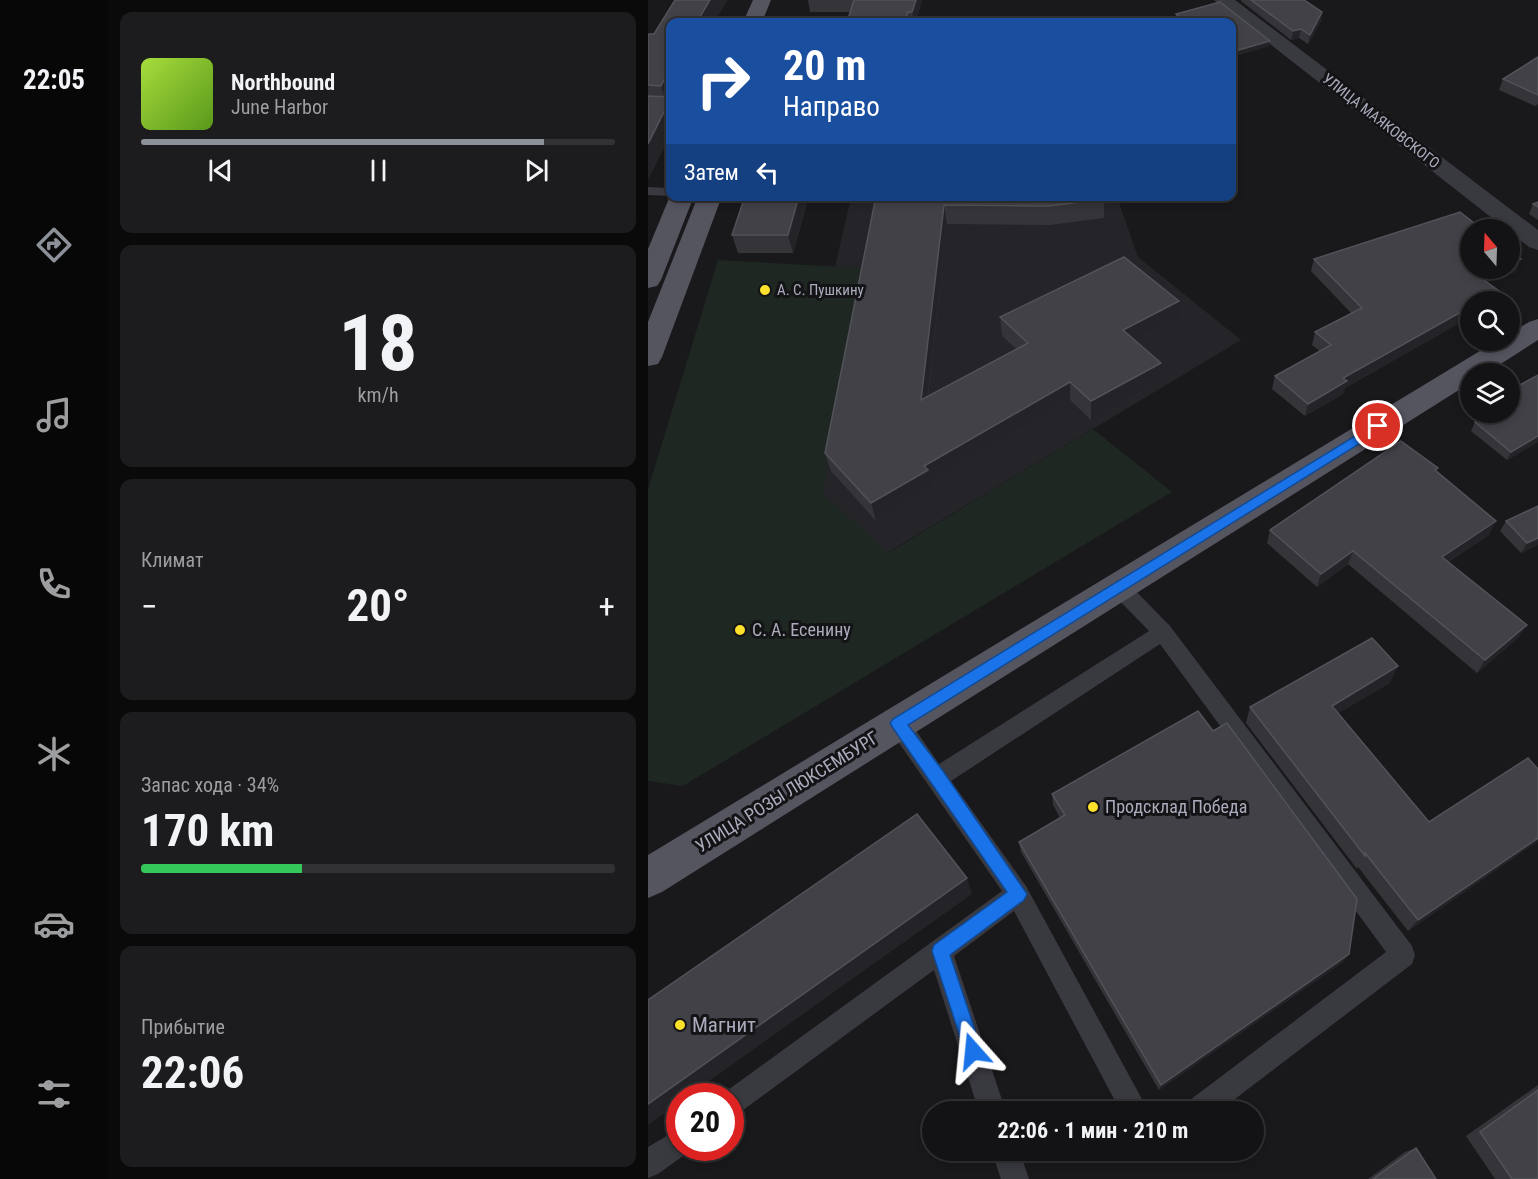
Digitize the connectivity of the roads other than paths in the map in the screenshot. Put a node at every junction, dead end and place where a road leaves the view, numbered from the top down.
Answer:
1 (762, 0) edge
2 (1223, 0) edge
3 (755, 18) edge
4 (648, 191) edge
5 (666, 192) edge
6 (680, 201) edge
7 (708, 201) edge
8 (1538, 242) edge
9 (648, 280) edge
10 (1538, 328) edge
11 (648, 357) edge
12 (1119, 587) junction
13 (1163, 632) junction
14 (898, 723) junction
15 (938, 777) junction
16 (648, 878) edge
17 (1018, 894) junction
18 (940, 951) junction
19 (744, 1094) edge
20 (989, 1101) edge
21 (1130, 1101) edge
22 (1210, 1101) edge
23 (666, 1151) edge
24 (1009, 1161) edge
25 (648, 1164) edge
26 (1015, 1179) edge

1 - 3 main road
2 - 8 street, УЛИЦА МАЯКОВСКОГО
4 - 5 lane
6 - 9 main road
7 - 11 main road
10 - 12 main road, УЛИЦА РОЗЫ ЛЮКСЕМБУРГ
12 - 13 lane
12 - 14 main road, УЛИЦА РОЗЫ ЛЮКСЕМБУРГ
13 - 15 lane
13 - 22 lane
14 - 15 lane
14 - 16 main road, УЛИЦА РОЗЫ ЛЮКСЕМБУРГ
15 - 17 lane
17 - 18 lane
17 - 21 lane
18 - 19 lane
18 - 20 lane
23 - 25 lane
24 - 26 lane

